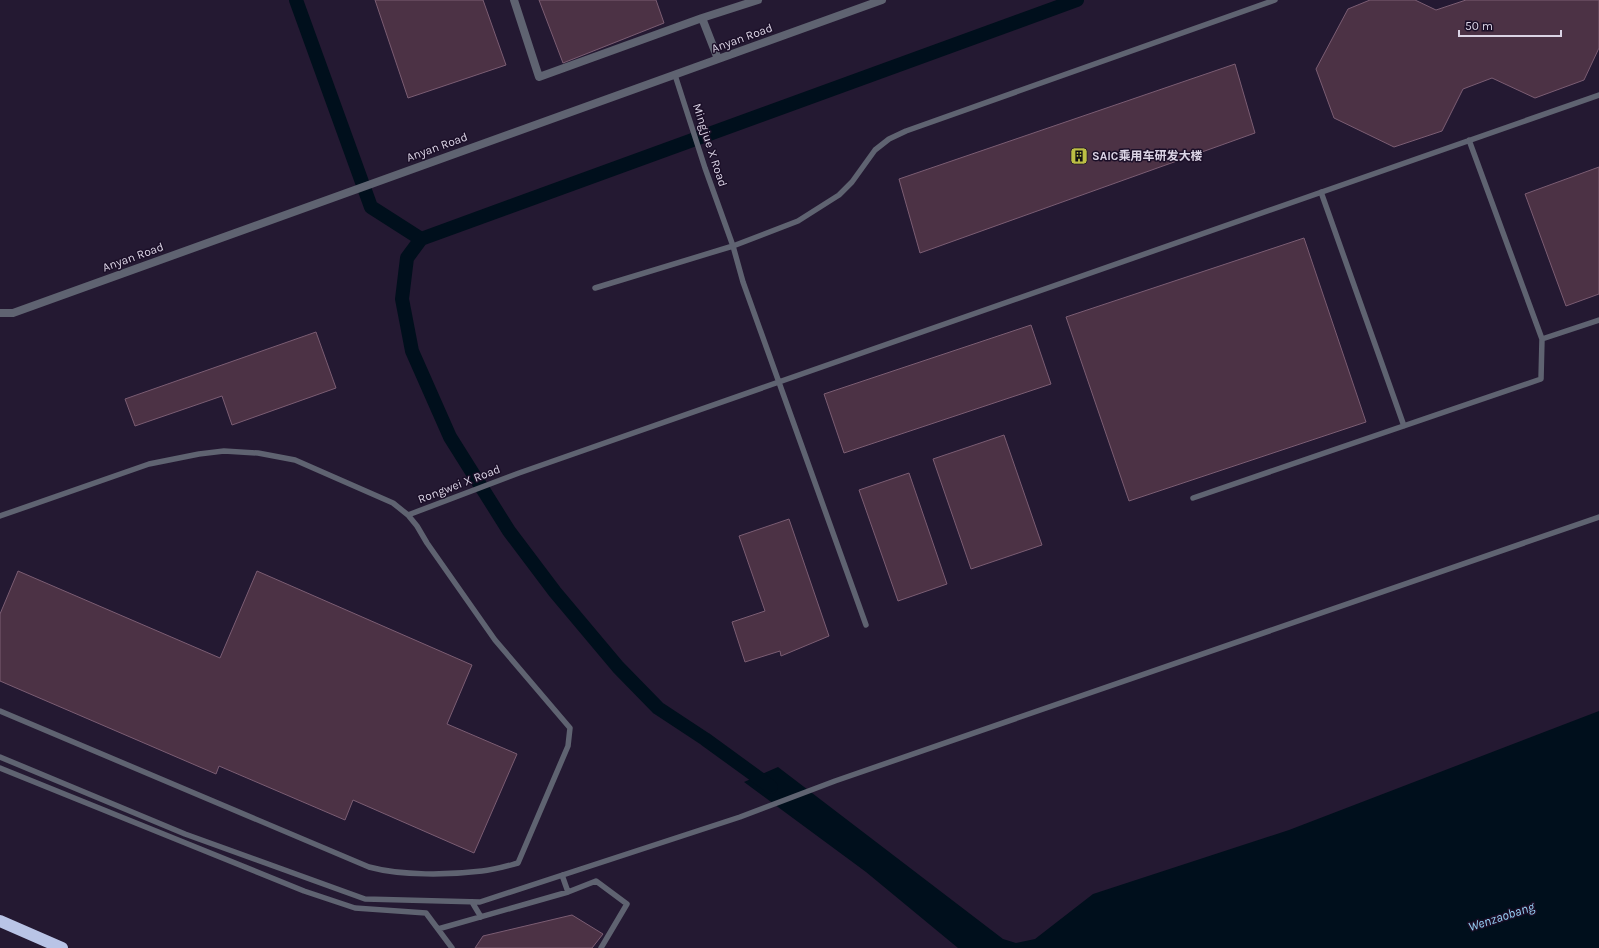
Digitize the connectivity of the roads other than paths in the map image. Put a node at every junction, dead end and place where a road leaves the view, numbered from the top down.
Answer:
1 (514, 0) edge
2 (758, 0) edge
3 (882, 0) edge
4 (1275, 0) edge
5 (702, 18) junction
6 (718, 59) junction
7 (675, 75) junction
8 (1599, 95) edge
9 (1468, 140) junction
10 (1321, 192) junction
11 (733, 246) junction
12 (595, 288) dead end
13 (0, 313) edge
14 (1599, 320) edge
15 (1542, 339) junction
16 (779, 383) junction
17 (1404, 426) junction
18 (1193, 498) dead end
19 (408, 515) junction
20 (0, 516) edge
21 (1599, 517) edge
22 (866, 625) dead end
23 (0, 711) edge
24 (0, 756) edge
25 (0, 768) edge
26 (562, 875) junction
27 (568, 892) junction
28 (472, 902) junction
29 (481, 916) junction
30 (0, 921) edge
31 (438, 929) junction
32 (62, 948) edge
33 (452, 948) edge
34 (601, 948) edge

1 - 5 street
2 - 5 street
3 - 6 street, Anyan Road
4 - 11 lane
5 - 6 street
6 - 7 street, Anyan Road
7 - 11 lane, Mingjue X Road
7 - 13 street, Anyan Road
8 - 9 lane, Rongwei X Road
9 - 10 lane, Rongwei X Road
9 - 15 lane
10 - 16 lane, Rongwei X Road
10 - 17 lane
11 - 12 lane
11 - 16 lane, Mingjue X Road
14 - 15 lane
15 - 17 lane
16 - 19 lane, Rongwei X Road
16 - 22 lane, Mingjue X Road
17 - 18 lane
19 - 20 lane
19 - 23 lane
21 - 26 lane
24 - 28 lane
25 - 31 lane
26 - 27 lane
26 - 28 lane
27 - 29 lane
27 - 34 lane
28 - 29 lane
29 - 31 lane
30 - 32 highway
31 - 33 lane

